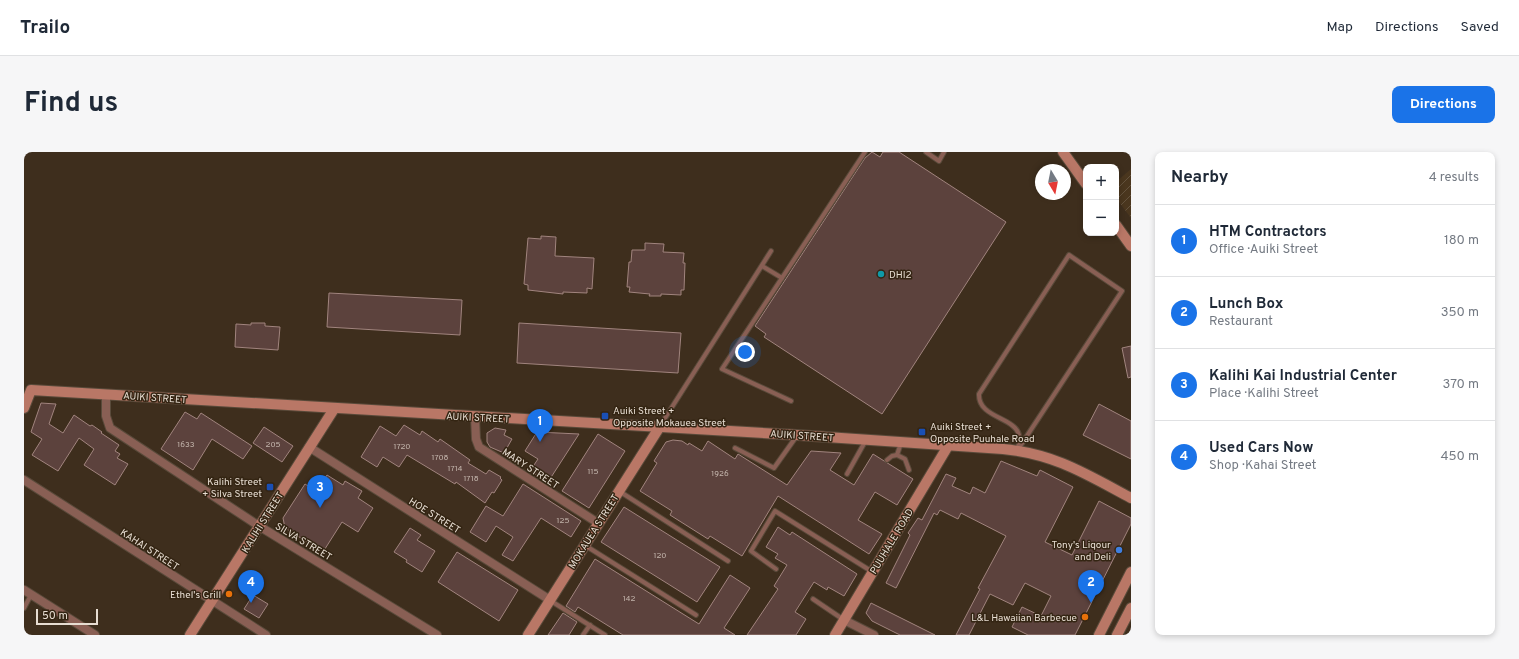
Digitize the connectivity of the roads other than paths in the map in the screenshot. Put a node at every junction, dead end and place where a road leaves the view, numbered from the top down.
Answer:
1 (865, 152) edge
2 (926, 152) edge
3 (944, 152) edge
4 (1063, 152) edge
5 (1083, 180) edge
6 (1119, 229) edge
7 (1131, 246) edge
8 (771, 251) dead end
9 (762, 266) junction
10 (782, 278) junction
11 (27, 389) edge
12 (106, 394) junction
13 (791, 401) dead end
14 (24, 408) edge
15 (334, 409) junction
16 (475, 417) junction
17 (659, 428) junction
18 (797, 435) junction
19 (867, 440) junction
20 (902, 443) junction
21 (948, 446) junction
22 (309, 447) junction
23 (735, 448) dead end
24 (1017, 451) junction
25 (897, 455) junction
26 (887, 460) dead end
27 (909, 470) dead end
28 (847, 474) dead end
29 (24, 480) edge
30 (619, 490) junction
31 (1131, 498) edge
32 (598, 523) junction
33 (259, 526) junction
34 (584, 544) junction
35 (728, 561) dead end
36 (776, 569) dead end
37 (872, 572) junction
38 (1131, 572) edge
39 (24, 590) edge
40 (32, 595) junction
41 (813, 598) dead end
42 (212, 600) junction
43 (550, 600) junction
44 (24, 608) edge
45 (1112, 609) junction
46 (1129, 612) edge
47 (696, 615) dead end
48 (844, 620) junction
49 (590, 625) junction
50 (531, 634) edge
51 (95, 635) edge
52 (190, 635) edge
53 (266, 635) edge
54 (437, 635) edge
55 (583, 635) edge
56 (605, 635) edge
57 (835, 635) edge
58 (874, 635) edge
59 (1099, 635) edge
60 (1117, 635) edge

1 - 10 lane
2 - 3 lane
4 - 5 street
6 - 7 street
8 - 9 lane
9 - 10 lane
9 - 17 lane
10 - 13 lane
11 - 12 street, AUIKI STREET
11 - 14 street
12 - 15 street, AUIKI STREET
12 - 33 street, SILVA STREET
15 - 16 street, AUIKI STREET
15 - 22 street, KALIHI STREET
16 - 17 street, AUIKI STREET
16 - 32 street, MARY STREET
17 - 18 street, AUIKI STREET
17 - 30 street, MOKAUEA STREET
18 - 19 street, AUIKI STREET
18 - 23 lane
19 - 20 street, AUIKI STREET
19 - 28 lane
20 - 21 street, AUIKI STREET
20 - 25 lane
21 - 24 street, AUIKI STREET
21 - 37 street, PUUHALE ROAD
22 - 33 street, KALIHI STREET
22 - 43 street, HOE STREET
24 - 24 lane
24 - 31 street, AUIKI STREET
25 - 26 lane
25 - 27 lane
29 - 42 street, KAHAI STREET
30 - 32 street, MOKAUEA STREET
30 - 35 lane
32 - 34 street, MOKAUEA STREET
33 - 42 street, KALIHI STREET
33 - 54 street, SILVA STREET
34 - 43 street, MOKAUEA STREET
34 - 47 lane
36 - 37 lane
37 - 48 street, PUUHALE ROAD
38 - 45 street
39 - 40 street
40 - 44 lane
40 - 51 street
41 - 48 lane
42 - 52 street, KALIHI STREET
42 - 53 street, KAHAI STREET
43 - 49 lane
43 - 50 street, MOKAUEA STREET
45 - 46 street
45 - 59 street
46 - 60 street
48 - 57 street, PUUHALE ROAD
48 - 58 street
49 - 55 lane
49 - 56 lane

